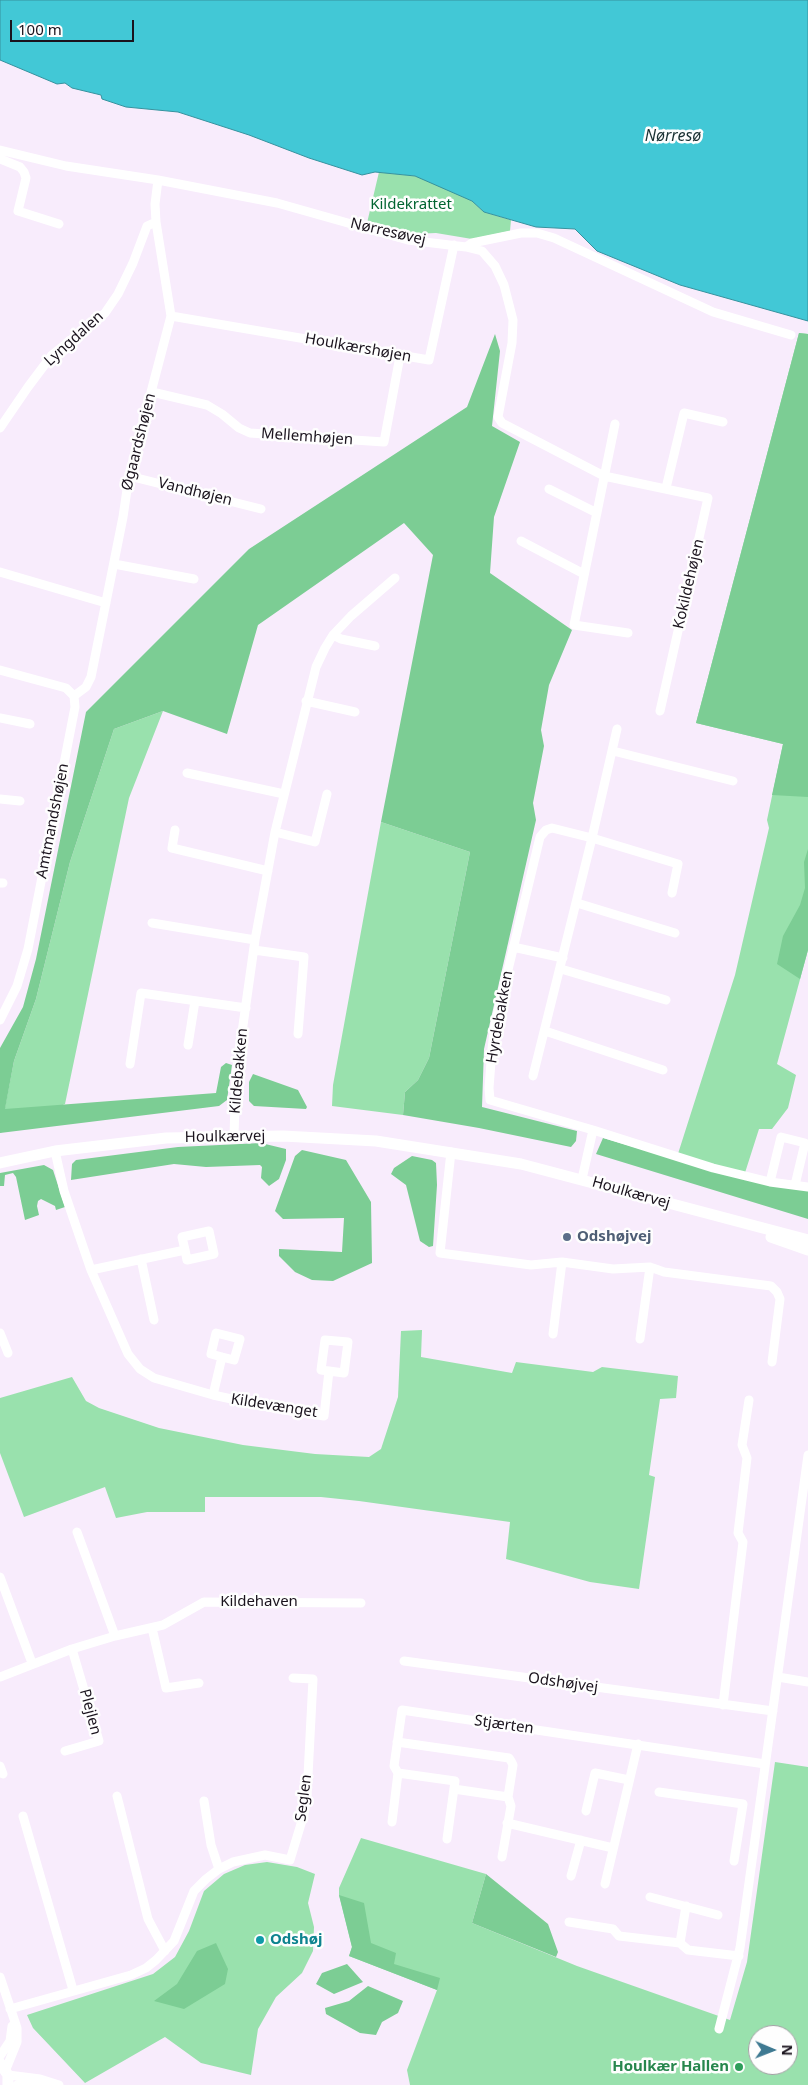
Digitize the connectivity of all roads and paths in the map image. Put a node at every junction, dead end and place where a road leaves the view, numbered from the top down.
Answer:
1 (0, 150) edge
2 (0, 159) edge
3 (158, 180) junction
4 (156, 222) junction
5 (59, 224) dead end
6 (454, 245) junction
7 (466, 247) junction
8 (171, 316) junction
9 (791, 336) dead end
10 (400, 356) junction
11 (152, 392) junction
12 (723, 422) dead end
13 (615, 424) dead end
14 (0, 428) edge
15 (129, 476) junction
16 (604, 476) junction
17 (666, 488) junction
18 (549, 489) dead end
19 (261, 509) dead end
20 (597, 513) junction
21 (521, 541) dead end
22 (114, 564) junction
23 (0, 572) edge
24 (584, 574) junction
25 (395, 578) dead end
26 (194, 579) dead end
27 (106, 603) junction
28 (628, 633) dead end
29 (333, 635) junction
30 (375, 646) dead end
31 (0, 670) edge
32 (74, 696) junction
33 (306, 701) junction
34 (660, 711) dead end
35 (355, 712) dead end
36 (0, 718) edge
37 (30, 724) dead end
38 (617, 729) dead end
39 (613, 751) junction
40 (187, 773) dead end
41 (733, 781) dead end
42 (284, 794) junction
43 (327, 794) dead end
44 (0, 799) edge
45 (20, 801) dead end
46 (175, 830) dead end
47 (275, 832) junction
48 (592, 838) junction
49 (268, 871) junction
50 (672, 893) dead end
51 (577, 903) junction
52 (152, 923) dead end
53 (675, 933) dead end
54 (255, 940) junction
55 (513, 947) junction
56 (254, 950) junction
57 (563, 958) junction
58 (561, 969) junction
59 (666, 1000) dead end
60 (196, 1001) junction
61 (246, 1008) junction
62 (0, 1020) edge
63 (545, 1031) junction
64 (298, 1034) dead end
65 (188, 1045) dead end
66 (130, 1064) dead end
67 (663, 1070) dead end
68 (533, 1076) dead end
69 (593, 1130) junction
70 (234, 1135) junction
71 (55, 1151) junction
72 (451, 1152) junction
73 (0, 1163) edge
74 (582, 1179) junction
75 (770, 1182) junction
76 (795, 1185) junction
77 (808, 1187) edge
78 (723, 1219) junction
79 (808, 1240) edge
80 (185, 1250) dead end
81 (808, 1250) edge
82 (141, 1259) junction
83 (562, 1262) junction
84 (650, 1267) junction
85 (91, 1270) junction
86 (154, 1320) dead end
87 (0, 1333) edge
88 (553, 1334) dead end
89 (640, 1339) dead end
90 (8, 1353) dead end
91 (222, 1357) dead end
92 (772, 1362) dead end
93 (329, 1372) dead end
94 (213, 1395) junction
95 (749, 1400) dead end
96 (808, 1455) edge
97 (806, 1486) edge
98 (77, 1532) dead end
99 (0, 1577) edge
100 (361, 1603) dead end
101 (152, 1628) junction
102 (115, 1636) junction
103 (72, 1649) junction
104 (404, 1661) dead end
105 (32, 1663) junction
106 (0, 1677) edge
107 (778, 1677) junction
108 (294, 1678) dead end
109 (198, 1682) dead end
110 (808, 1682) edge
111 (723, 1705) junction
112 (773, 1711) junction
113 (397, 1742) junction
114 (638, 1744) junction
115 (65, 1750) dead end
116 (766, 1764) junction
117 (398, 1773) junction
118 (629, 1780) junction
119 (454, 1789) junction
120 (659, 1792) dead end
121 (117, 1796) dead end
122 (508, 1797) junction
123 (204, 1801) dead end
124 (586, 1811) dead end
125 (23, 1816) dead end
126 (392, 1822) dead end
127 (507, 1823) junction
128 (738, 1837) junction
129 (447, 1839) dead end
130 (754, 1839) junction
131 (581, 1840) junction
132 (614, 1848) junction
133 (502, 1857) dead end
134 (734, 1862) dead end
135 (219, 1869) junction
136 (572, 1876) dead end
137 (605, 1884) dead end
138 (650, 1897) dead end
139 (686, 1906) junction
140 (718, 1915) dead end
141 (569, 1922) dead end
142 (680, 1943) junction
143 (165, 1951) junction
144 (739, 1956) junction
145 (0, 1977) edge
146 (73, 1990) junction
147 (11, 2011) junction
148 (719, 2028) dead end
149 (0, 2056) edge
150 (5, 2073) edge
151 (47, 2082) junction
152 (17, 2085) edge
153 (59, 2085) edge

1 - 3 street, Nørresøvej
2 - 5 street
3 - 4 street, Øgaardshøjen
3 - 6 street, Nørresøvej
4 - 8 street, Øgaardshøjen
4 - 14 street, Lyngdalen
6 - 7 street, Nørresøvej
6 - 10 street, Houlkærshøjen
7 - 9 street, Nørresøvej
7 - 16 street, Kokildehøjen
8 - 10 street, Houlkærshøjen
8 - 11 street, Øgaardshøjen
10 - 11 street, Mellemhøjen
11 - 15 street, Øgaardshøjen
12 - 17 street
13 - 16 street
15 - 19 street, Vandhøjen
15 - 22 street, Øgaardshøjen
16 - 17 street, Kokildehøjen
16 - 20 street
17 - 34 street, Kokildehøjen
18 - 20 street
20 - 24 street
21 - 24 street
22 - 26 street
22 - 27 street, Øgaardshøjen
23 - 27 street
24 - 28 street
25 - 29 street, Kildebakken
27 - 32 street, Øgaardshøjen
29 - 30 street
29 - 33 street, Kildebakken
31 - 32 street
32 - 62 street, Amtmandshøjen
33 - 35 street
33 - 42 street, Kildebakken
36 - 37 street
38 - 39 street
39 - 41 street
39 - 48 street
40 - 42 street
42 - 47 street, Kildebakken
43 - 47 street
44 - 45 street
46 - 49 street
47 - 49 street, Kildebakken
48 - 50 street, Hyrdebakken
48 - 51 street
48 - 55 street, Hyrdebakken
49 - 54 street, Kildebakken
51 - 53 street
51 - 57 street
52 - 54 street
54 - 56 street, Kildebakken
55 - 57 street
55 - 69 street, Hyrdebakken
56 - 61 street, Kildebakken
56 - 64 street
57 - 58 street
58 - 59 street
58 - 63 street
60 - 61 street, Kildebakken
60 - 65 street
60 - 66 street, Kildebakken
61 - 70 street, Kildebakken
63 - 67 street
63 - 68 street
69 - 74 street
69 - 75 street, Hyrdebakken
70 - 71 street, Houlkærvej
70 - 72 street, Houlkærvej
71 - 73 street, Houlkærvej
71 - 85 street, Kildevænget
72 - 74 street, Houlkærvej
72 - 83 street
74 - 78 street, Houlkærvej
75 - 76 street, Hyrdebakken
75 - 76 street
76 - 77 street, Hyrdebakken
78 - 79 street, Houlkærvej
78 - 81 street, Houlkærvej
80 - 82 street
82 - 85 street
82 - 86 street
83 - 84 street
83 - 88 street
84 - 89 street
84 - 92 street
85 - 94 street, Kildevænget
87 - 90 street
91 - 94 street, Kildevænget
93 - 94 street, Kildevænget
95 - 111 street
96 - 97 street
97 - 107 street
98 - 102 street
99 - 105 street
100 - 101 street, Kildehaven
101 - 102 street
101 - 109 street
102 - 103 street
103 - 105 street
103 - 115 street, Plejlen
104 - 111 street, Odshøjvej
105 - 106 street
107 - 110 street
107 - 112 street
108 - 135 street, Seglen
111 - 112 street, Odshøjvej
112 - 116 street
113 - 114 street, Stjærten
113 - 117 street, Stjærten
113 - 122 street
114 - 116 street, Stjærten
114 - 118 street
116 - 130 street
117 - 119 street
117 - 126 street, Stjærten
118 - 124 street
118 - 132 street
119 - 122 street
119 - 129 street
120 - 128 street
121 - 143 street
122 - 127 street
123 - 135 street
125 - 146 street
127 - 131 street
127 - 133 street
128 - 130 street
128 - 134 street
130 - 144 street
131 - 132 street
131 - 136 street
132 - 137 street
135 - 143 street, Seglen
138 - 139 street
139 - 140 street
139 - 142 street
141 - 142 street
142 - 144 street
143 - 146 street, Seglen
144 - 148 street
145 - 147 street
146 - 147 street, Seglen
147 - 149 street
147 - 150 street
150 - 151 street
151 - 152 street
151 - 153 street

